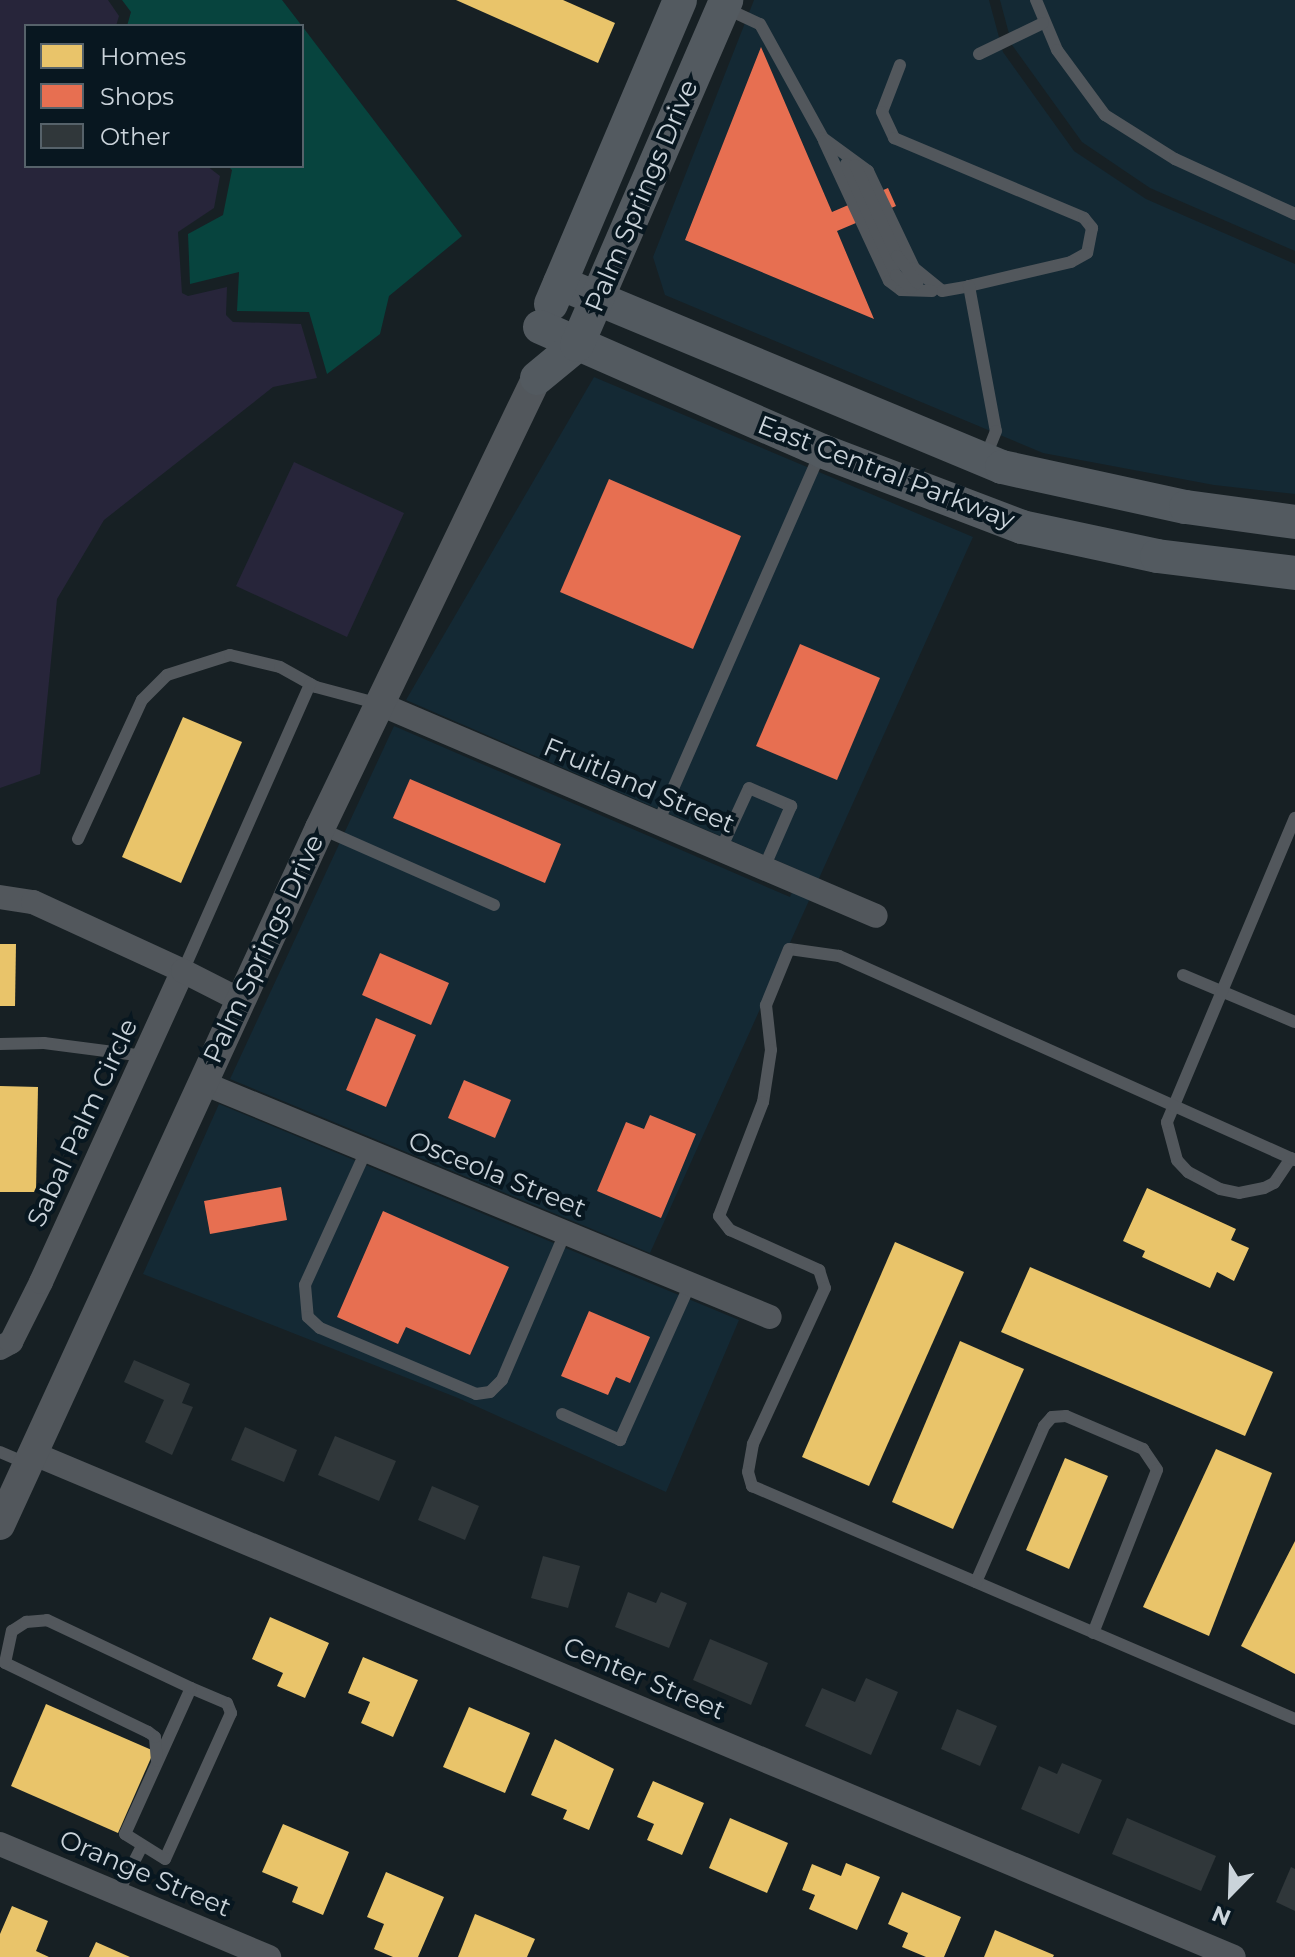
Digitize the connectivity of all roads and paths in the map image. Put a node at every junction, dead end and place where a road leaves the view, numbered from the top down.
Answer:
1 (680, 0) edge
2 (1036, 0) edge
3 (725, 4) edge
4 (1043, 23) junction
5 (979, 54) dead end
6 (900, 65) dead end
7 (823, 138) junction
8 (842, 153) junction
9 (1295, 214) edge
10 (560, 283) junction
11 (969, 286) junction
12 (918, 291) junction
13 (937, 291) junction
14 (598, 298) junction
15 (540, 327) junction
16 (577, 345) junction
17 (537, 378) junction
18 (822, 451) junction
19 (984, 460) junction
20 (1295, 522) edge
21 (1295, 573) edge
22 (310, 684) junction
23 (380, 704) junction
24 (1295, 818) edge
25 (657, 825) junction
26 (320, 828) junction
27 (78, 839) dead end
28 (720, 852) junction
29 (763, 870) junction
30 (0, 897) edge
31 (494, 905) dead end
32 (876, 916) dead end
33 (183, 971) junction
34 (1183, 975) dead end
35 (1223, 991) junction
36 (240, 1000) junction
37 (1295, 1022) edge
38 (0, 1044) edge
39 (144, 1056) junction
40 (203, 1083) junction
41 (1175, 1102) junction
42 (366, 1151) junction
43 (1294, 1158) edge
44 (565, 1233) junction
45 (690, 1284) junction
46 (770, 1317) dead end
47 (0, 1348) edge
48 (562, 1414) dead end
49 (20, 1456) edge
50 (0, 1525) edge
51 (976, 1582) junction
52 (6, 1629) edge
53 (1093, 1633) junction
54 (191, 1688) junction
55 (1295, 1719) edge
56 (157, 1761) junction
57 (0, 1845) edge
58 (141, 1848) junction
59 (118, 1893) junction
60 (269, 1957) edge
61 (1234, 1957) edge

1 - 10 main road, Palm Springs Drive
2 - 4 lane
3 - 7 lane
3 - 14 main road, Palm Springs Drive
4 - 5 lane
4 - 9 lane
6 - 11 lane
7 - 8 lane
7 - 12 lane
8 - 12 lane
8 - 13 lane
10 - 14 main road, East Central Parkway
10 - 15 main road, Palm Springs Drive
11 - 13 lane
11 - 19 lane
12 - 13 lane
14 - 16 main road, Palm Springs Drive
14 - 19 main road, East Central Parkway
15 - 16 main road, East Central Parkway
15 - 17 main road, Palm Springs Drive
16 - 17 main road, Palm Springs Drive
16 - 18 main road, East Central Parkway
17 - 23 street, Palm Springs Drive
18 - 21 main road, East Central Parkway
18 - 25 lane
19 - 20 main road, East Central Parkway
22 - 23 lane
22 - 27 lane
22 - 33 lane
23 - 25 street, Fruitland Street
23 - 26 street, Palm Springs Drive
24 - 35 lane
25 - 28 street, Fruitland Street
26 - 31 lane
26 - 36 street, Palm Springs Drive
28 - 29 street, Fruitland Street
28 - 29 lane
29 - 32 street, Fruitland Street
30 - 33 street
33 - 36 street
33 - 39 street, Sabal Palm Circle
34 - 35 lane
35 - 37 lane
35 - 41 lane
36 - 40 street, Palm Springs Drive
38 - 39 lane
39 - 47 street, Sabal Palm Circle
40 - 42 street, Osceola Street
40 - 49 street, Palm Springs Drive
41 - 43 lane
41 - 43 lane
41 - 51 lane
42 - 44 street, Osceola Street
42 - 44 lane
44 - 45 street, Osceola Street
45 - 46 street, Osceola Street
45 - 48 lane
49 - 50 street, Palm Springs Drive
49 - 61 street, Center Street
51 - 53 lane
51 - 53 lane
52 - 54 lane
52 - 56 lane
53 - 55 lane
54 - 56 lane
54 - 58 lane
56 - 58 lane
57 - 59 street, Orange Street
58 - 59 lane
59 - 60 street, Orange Street

